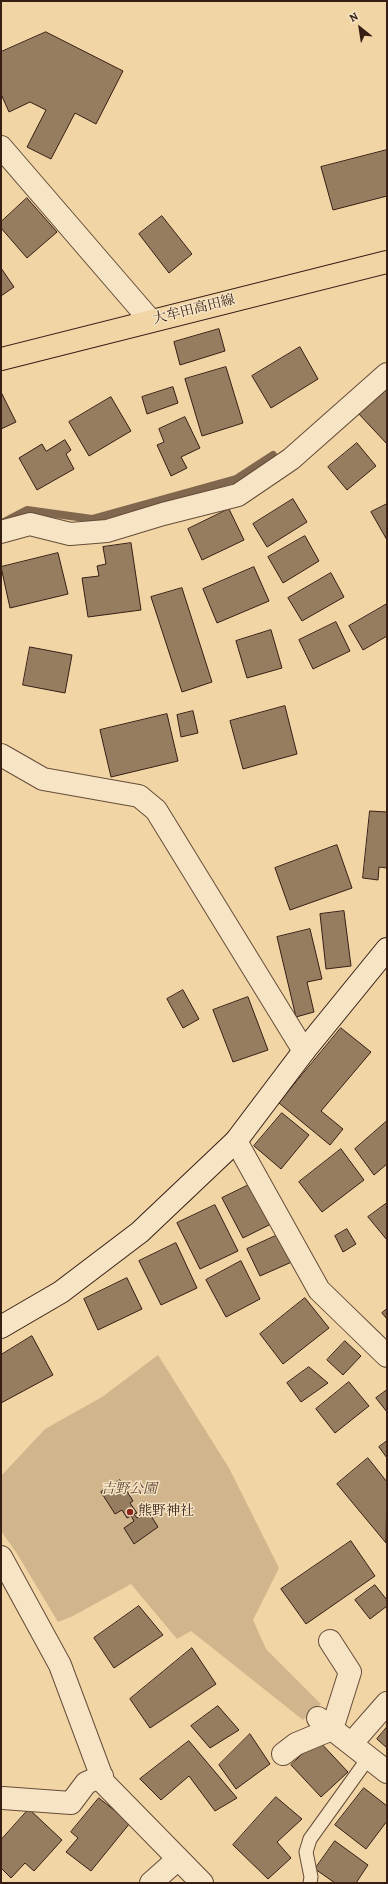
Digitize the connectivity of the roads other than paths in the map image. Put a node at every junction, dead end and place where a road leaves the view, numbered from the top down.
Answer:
1 (1, 147) edge
2 (387, 262) edge
3 (151, 321) junction
4 (1, 359) edge
5 (387, 374) edge
6 (1, 532) edge
7 (1, 755) edge
8 (387, 949) edge
9 (304, 1052) junction
10 (236, 1141) junction
11 (1, 1327) edge
12 (387, 1356) edge
13 (1, 1557) edge
14 (330, 1641) dead end
15 (387, 1703) edge
16 (325, 1723) junction
17 (351, 1744) junction
18 (283, 1754) dead end
19 (369, 1757) junction
20 (387, 1772) edge
21 (102, 1776) junction
22 (3, 1798) dead end
23 (178, 1859) junction
24 (151, 1883) edge
25 (202, 1883) edge
26 (310, 1883) edge

1 - 3 street
2 - 3 main road, 大牟田高田線
3 - 4 main road, 大牟田高田線
5 - 6 street
7 - 9 street
8 - 9 street
9 - 10 street
10 - 11 street
10 - 12 street
13 - 21 street
14 - 16 street
15 - 17 street
16 - 17 street
16 - 18 street
17 - 19 street
19 - 20 street
19 - 26 lane
21 - 22 street
21 - 23 street
23 - 24 street
23 - 25 street

